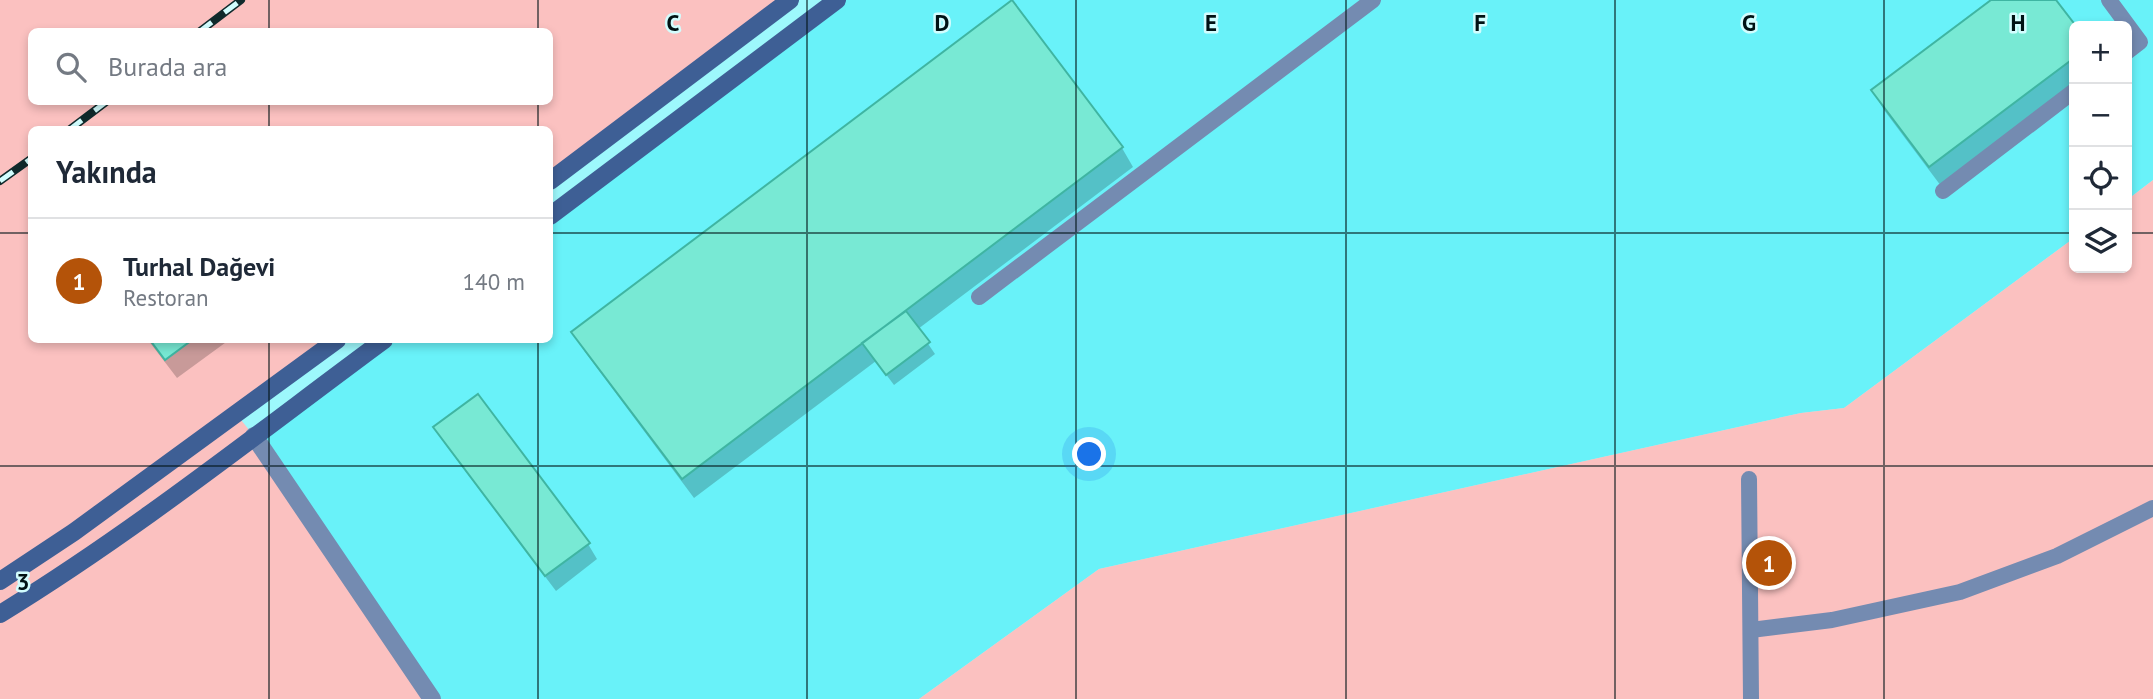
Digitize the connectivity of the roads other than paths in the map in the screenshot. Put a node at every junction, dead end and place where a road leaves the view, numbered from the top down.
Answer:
1 (790, 0) edge
2 (837, 0) edge
3 (1373, 0) edge
4 (2109, 0) edge
5 (2124, 21) edge
6 (2132, 31) edge
7 (2132, 48) edge
8 (2069, 96) edge
9 (553, 179) edge
10 (1943, 191) dead end
11 (553, 214) edge
12 (979, 297) dead end
13 (333, 343) edge
14 (380, 343) edge
15 (254, 436) junction
16 (1749, 479) dead end
17 (2153, 508) edge
18 (0, 581) edge
19 (0, 614) edge
20 (1751, 630) junction
21 (432, 699) edge
22 (1751, 699) edge

1 - 9 street
2 - 11 street
3 - 12 lane
4 - 5 lane
6 - 7 lane
8 - 10 lane
13 - 18 street
14 - 15 street
15 - 19 street
15 - 21 street
16 - 20 lane
17 - 20 lane
20 - 22 lane

